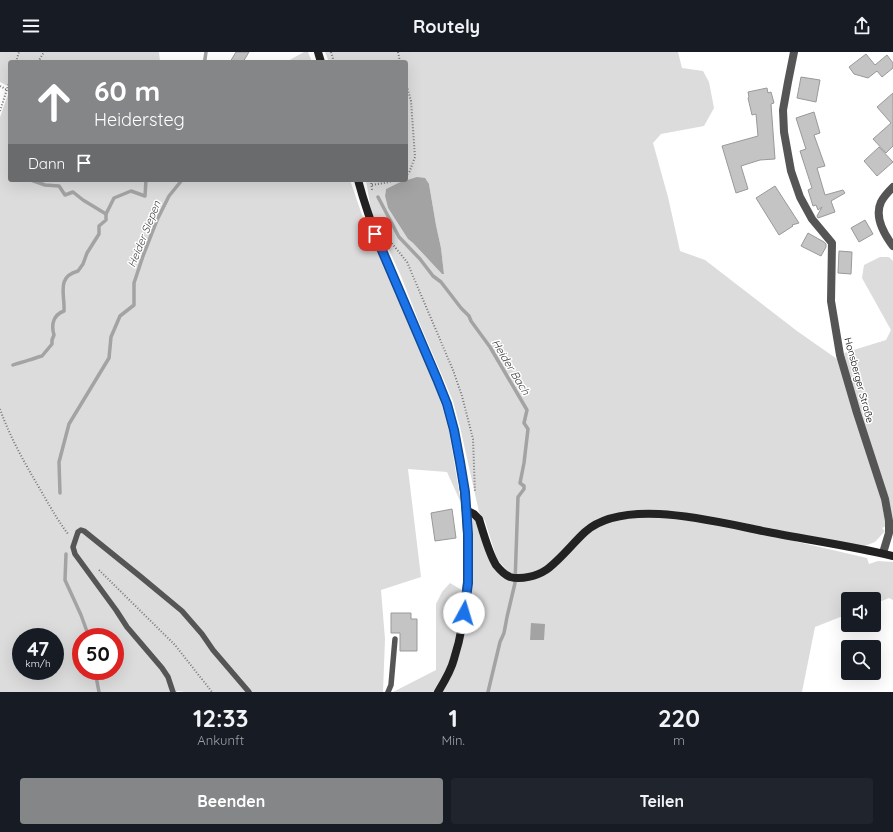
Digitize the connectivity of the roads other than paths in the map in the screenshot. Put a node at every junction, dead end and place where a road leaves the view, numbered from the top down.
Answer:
1 (794, 52) edge
2 (359, 184) edge
3 (893, 187) edge
4 (893, 246) edge
5 (466, 508) junction
6 (883, 553) junction
7 (893, 556) edge
8 (395, 640) dead end
9 (173, 692) edge
10 (249, 692) edge
11 (388, 692) edge
12 (438, 692) edge

1 - 6 street, Honsberger Straße
2 - 5 main road
3 - 4 street
5 - 6 main road
5 - 12 main road
6 - 7 main road
8 - 11 lane
9 - 10 lane

